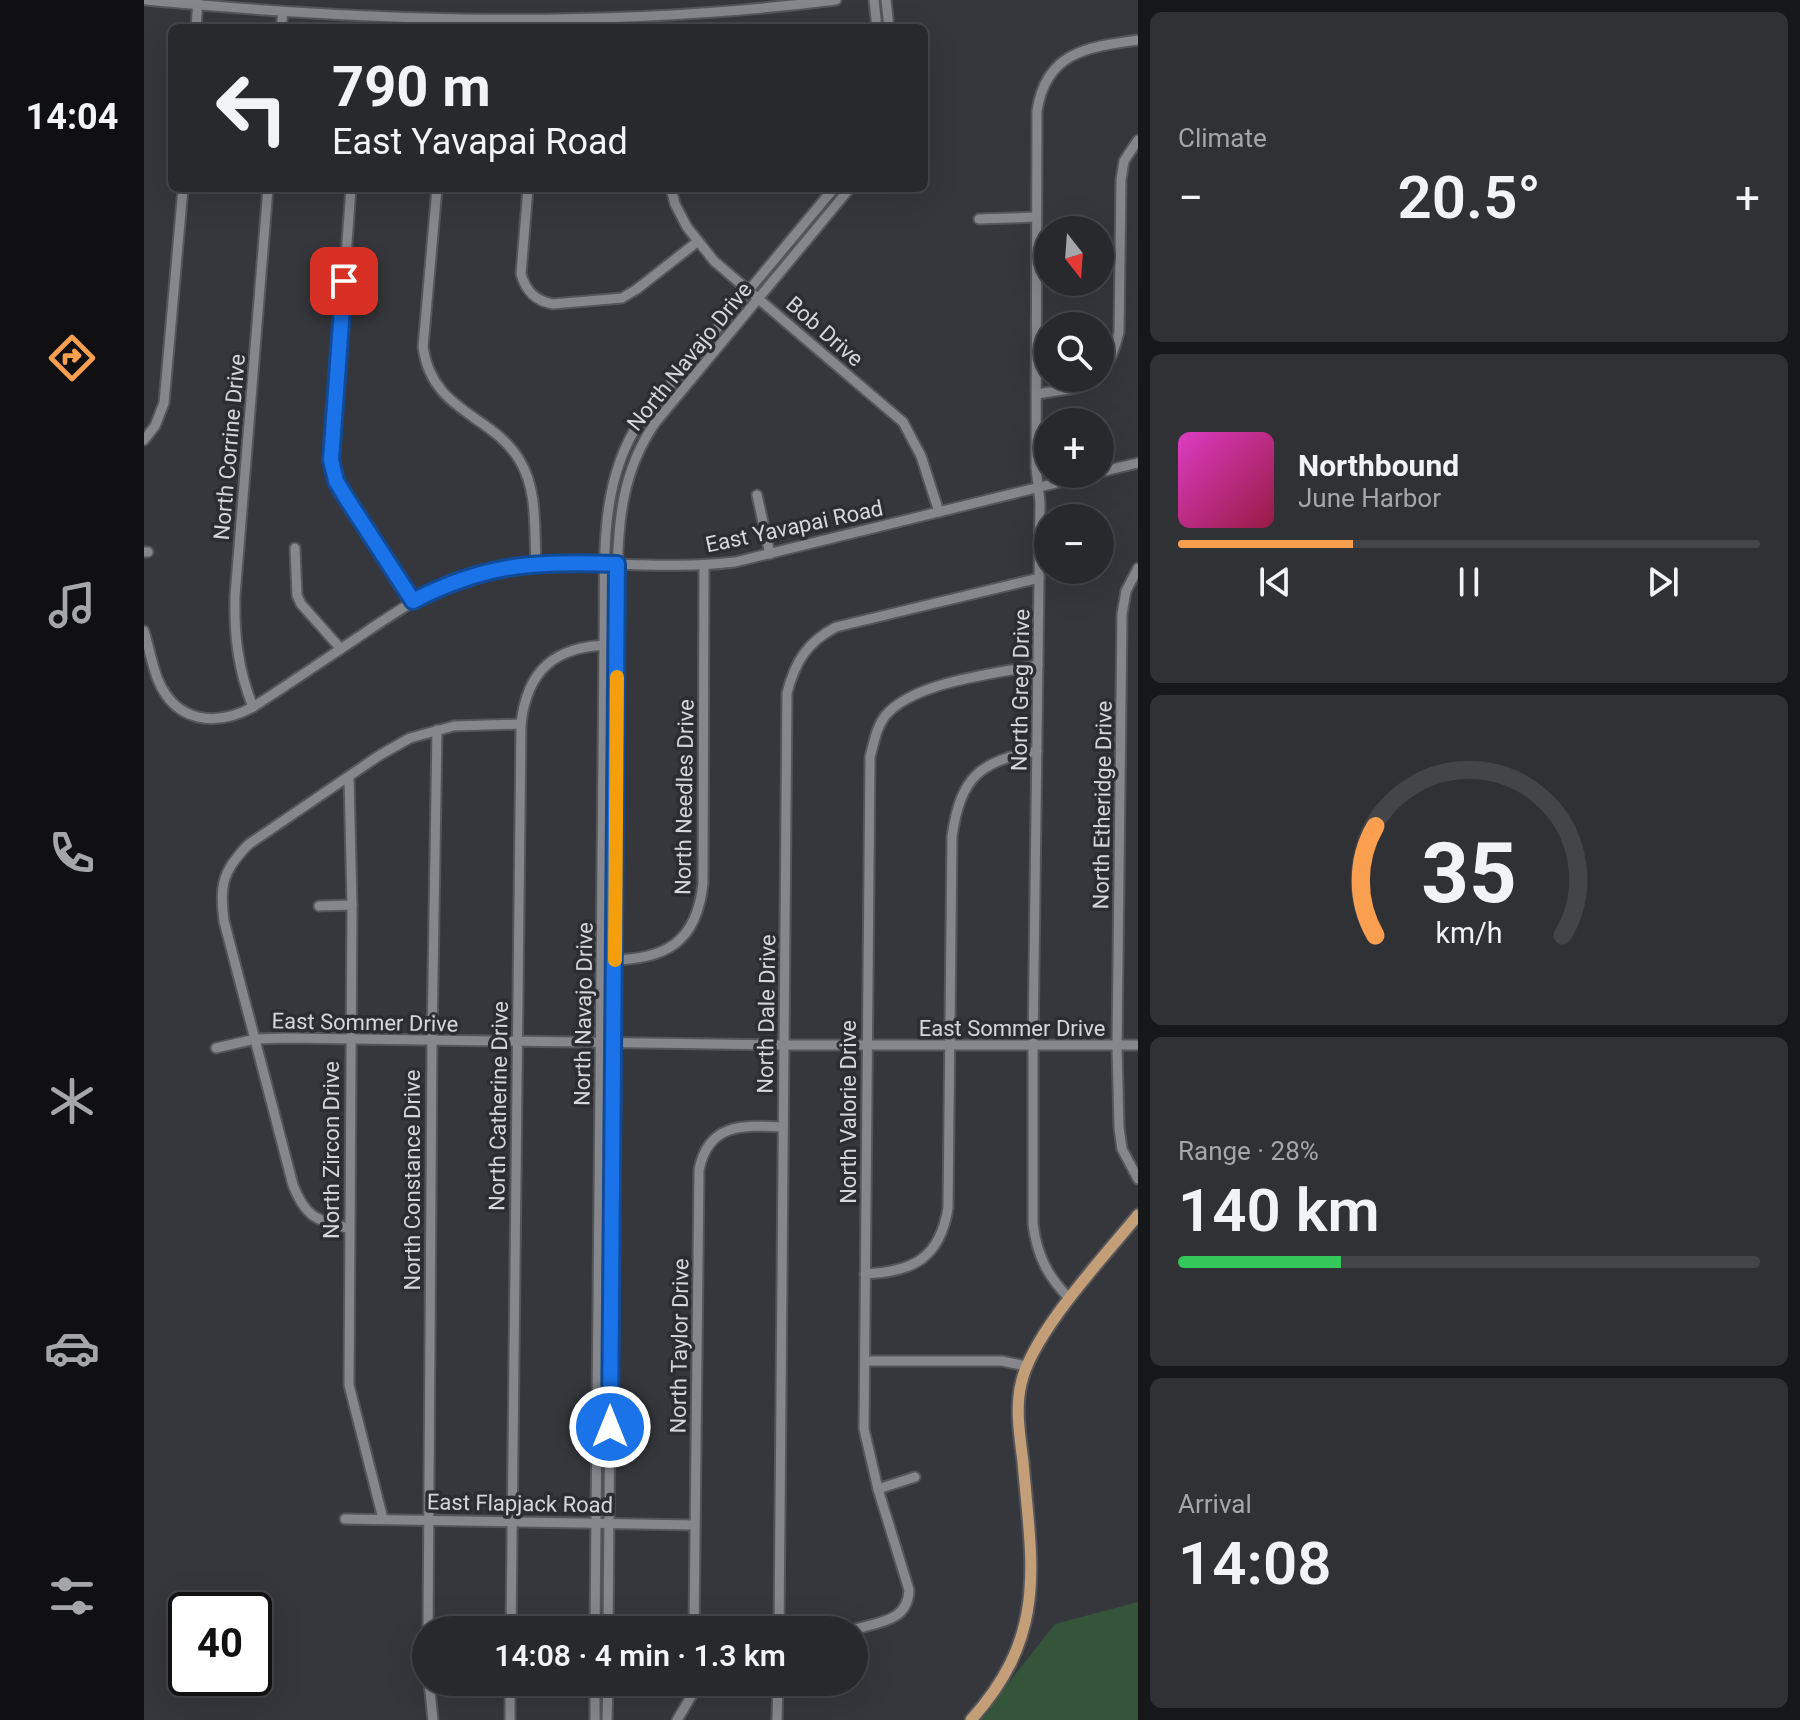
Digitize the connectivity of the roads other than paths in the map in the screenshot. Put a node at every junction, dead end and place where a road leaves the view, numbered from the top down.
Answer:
1 (146, 0) edge
2 (836, 0) edge
3 (874, 0) edge
4 (886, 0) edge
5 (198, 2) edge
6 (283, 12) junction
7 (670, 15) junction
8 (364, 23) edge
9 (196, 24) edge
10 (282, 24) edge
11 (451, 24) edge
12 (670, 24) edge
13 (877, 24) edge
14 (889, 24) edge
15 (1138, 40) edge
16 (1138, 140) edge
17 (183, 192) edge
18 (268, 192) edge
19 (351, 192) edge
20 (437, 192) edge
21 (528, 192) edge
22 (672, 192) edge
23 (831, 192) edge
24 (836, 192) edge
25 (847, 192) edge
26 (842, 198) junction
27 (1036, 216) edge
28 (1034, 217) edge
29 (979, 219) dead end
30 (697, 242) junction
31 (749, 290) junction
32 (1036, 296) edge
33 (759, 298) junction
34 (1114, 350) edge
35 (1050, 392) edge
36 (1037, 394) junction
37 (656, 401) junction
38 (1037, 408) edge
39 (665, 409) junction
40 (144, 440) edge
41 (1138, 463) edge
42 (1114, 469) edge
43 (1037, 488) joint
44 (757, 495) dead end
45 (1040, 504) edge
46 (939, 512) junction
47 (295, 548) dead end
48 (770, 554) junction
49 (536, 564) junction
50 (606, 564) junction
51 (617, 564) junction
52 (704, 566) junction
53 (1138, 568) edge
54 (1034, 579) edge
55 (1039, 584) edge
56 (413, 601) junction
57 (144, 631) edge
58 (604, 645) junction
59 (617, 645) junction
60 (341, 649) junction
61 (1038, 665) junction
62 (253, 707) junction
63 (521, 724) junction
64 (437, 730) junction
65 (1037, 751) junction
66 (349, 778) junction
67 (352, 905) junction
68 (319, 906) dead end
69 (602, 960) junction
70 (615, 960) junction
71 (256, 1039) junction
72 (350, 1040) junction
73 (432, 1040) junction
74 (516, 1041) junction
75 (601, 1041) junction
76 (613, 1041) junction
77 (784, 1045) junction
78 (867, 1045) junction
79 (950, 1045) junction
80 (1138, 1045) edge
81 (1033, 1046) junction
82 (1117, 1046) junction
83 (216, 1048) dead end
84 (782, 1127) junction
85 (1138, 1179) edge
86 (1138, 1215) edge
87 (348, 1228) junction
88 (865, 1274) junction
89 (1070, 1299) junction
90 (866, 1361) junction
91 (1026, 1366) junction
92 (915, 1477) dead end
93 (878, 1489) junction
94 (345, 1519) dead end
95 (383, 1519) junction
96 (428, 1520) junction
97 (511, 1520) junction
98 (596, 1523) junction
99 (609, 1523) junction
100 (694, 1525) junction
101 (428, 1616) edge
102 (511, 1616) edge
103 (595, 1616) edge
104 (608, 1616) edge
105 (694, 1616) edge
106 (779, 1616) edge
107 (868, 1625) edge
108 (430, 1696) edge
109 (510, 1696) edge
110 (595, 1696) edge
111 (608, 1696) edge
112 (691, 1696) edge
113 (778, 1696) edge
114 (433, 1720) edge
115 (510, 1720) edge
116 (595, 1720) edge
117 (607, 1720) edge
118 (677, 1720) edge
119 (777, 1720) edge
120 (971, 1720) edge

1 - 5 street
2 - 7 street
3 - 13 street
4 - 14 street
5 - 6 street
5 - 9 street
6 - 8 street
6 - 10 street
7 - 11 street
7 - 12 street
8 - 11 street
15 - 27 street, North Greg Drive
16 - 34 street
17 - 40 street
18 - 62 street, North Corrine Drive
19 - 56 street
20 - 49 street
21 - 30 street
22 - 30 street, Bob Drive
23 - 31 street, North Navajo Drive
24 - 26 street
25 - 26 street, North Navajo Drive
26 - 33 street, North Navajo Drive
28 - 29 street
30 - 31 street, Bob Drive
31 - 33 street, Bob Drive
31 - 37 street, North Navajo Drive
32 - 36 street, North Greg Drive
33 - 39 street, North Navajo Drive
33 - 46 street, Bob Drive
35 - 36 street
36 - 38 street, North Greg Drive
37 - 39 street
37 - 50 street, North Navajo Drive
39 - 51 street, North Navajo Drive
41 - 42 street
43 - 45 street, North Greg Drive
43 - 46 street, East Yavapai Road
44 - 48 street
46 - 48 street, East Yavapai Road
47 - 60 street
48 - 52 street, East Yavapai Road
49 - 50 street, East Yavapai Road
49 - 56 street, East Yavapai Road
50 - 51 street, East Yavapai Road
50 - 58 street, North Navajo Drive
51 - 52 street, East Yavapai Road
51 - 59 street, North Navajo Drive
52 - 70 street, North Needles Drive
53 - 82 street, North Etheridge Drive
54 - 77 street, North Dale Drive
55 - 61 street, North Greg Drive
56 - 60 street, East Yavapai Road
57 - 62 street, East Yavapai Road
58 - 59 street, North Catherine Drive
58 - 63 street, North Catherine Drive
58 - 69 street, North Navajo Drive
59 - 70 street, North Navajo Drive
60 - 62 street, East Yavapai Road
61 - 65 street, North Greg Drive
61 - 78 street, North Valorie Drive
63 - 64 street
63 - 74 street, North Catherine Drive
64 - 66 street
64 - 73 street, North Constance Drive
65 - 79 street
65 - 81 street, North Greg Drive
66 - 67 street, North Zircon Drive
66 - 71 street
67 - 68 street
67 - 72 street, North Zircon Drive
69 - 70 street, North Needles Drive
69 - 75 street, North Navajo Drive
70 - 76 street, North Navajo Drive
71 - 72 street, East Sommer Drive
71 - 83 street, East Sommer Drive
71 - 87 street
72 - 73 street, East Sommer Drive
72 - 87 street, North Zircon Drive
73 - 74 street, East Sommer Drive
73 - 96 street, North Constance Drive
74 - 75 street, East Sommer Drive
74 - 97 street, North Catherine Drive
75 - 76 street, East Sommer Drive
75 - 98 street, North Navajo Drive
76 - 77 street, East Sommer Drive
76 - 99 street, North Navajo Drive
77 - 78 street, East Sommer Drive
77 - 84 street, North Dale Drive
78 - 79 street, East Sommer Drive
78 - 88 street, North Valorie Drive
79 - 81 street, East Sommer Drive
79 - 88 street
80 - 82 street, East Sommer Drive
81 - 82 street, East Sommer Drive
81 - 89 street, North Greg Drive
82 - 85 street, North Etheridge Drive
84 - 100 street, North Taylor Drive
84 - 106 street, North Dale Drive
86 - 89 main road
87 - 95 street, North Zircon Drive
88 - 90 street, North Valorie Drive
89 - 91 main road
90 - 91 street
90 - 93 street, North Valorie Drive
91 - 120 main road
92 - 93 street
93 - 107 street, North Valorie Drive
94 - 95 street, East Flapjack Road
95 - 96 street, East Flapjack Road
96 - 97 street, East Flapjack Road
96 - 101 street, North Constance Drive
97 - 98 street, East Flapjack Road
97 - 102 street, North Catherine Drive
98 - 99 street, East Flapjack Road
98 - 103 street, North Navajo Drive
99 - 100 street, East Flapjack Road
99 - 104 street, North Navajo Drive
100 - 105 street, North Taylor Drive
108 - 114 street
109 - 115 street
110 - 116 street
111 - 117 street
112 - 118 street
113 - 119 street

